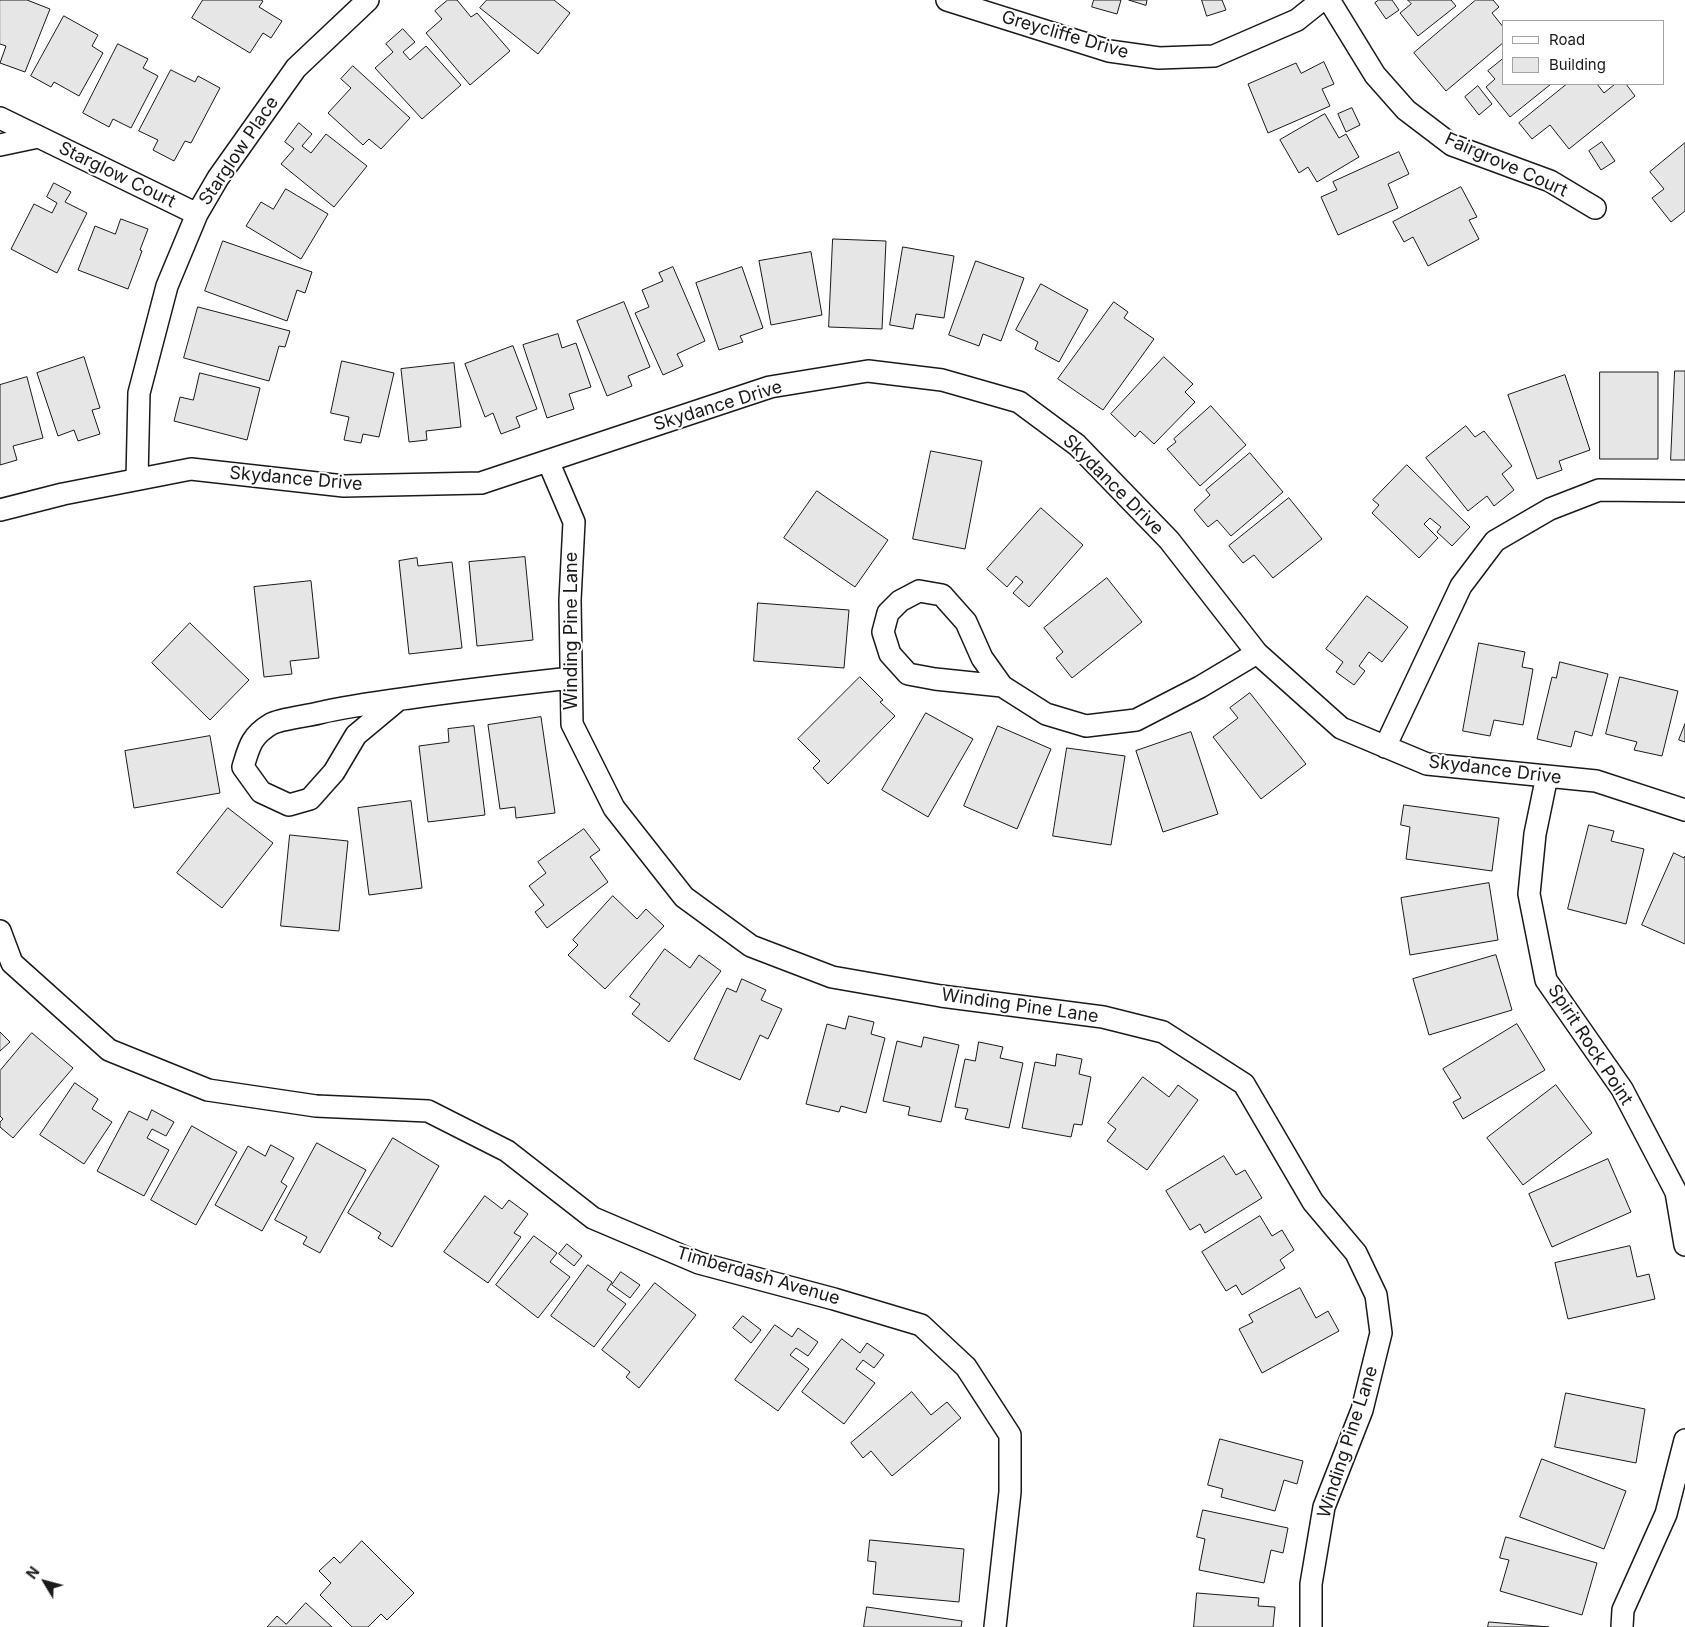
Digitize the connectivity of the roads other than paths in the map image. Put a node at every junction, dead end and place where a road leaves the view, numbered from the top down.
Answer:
1 (368, 0) edge
2 (947, 0) edge
3 (1322, 0) edge
4 (1330, 0) edge
5 (0, 118) edge
6 (38, 137) junction
7 (0, 145) edge
8 (1596, 208) dead end
9 (197, 214) junction
10 (548, 462) junction
11 (137, 480) junction
12 (1685, 491) edge
13 (0, 510) edge
14 (1257, 653) junction
15 (571, 678) junction
16 (1002, 686) junction
17 (398, 700) junction
18 (1385, 747) junction
19 (1547, 776) junction
20 (1685, 810) edge
21 (0, 930) edge
22 (1685, 1246) edge
23 (1685, 1440) edge
24 (995, 1627) edge
25 (1311, 1627) edge
26 (1622, 1627) edge

1 - 9 street, Starglow Place
2 - 3 street, Greycliffe Drive
4 - 8 street, Fairgrove Court
5 - 6 street, Starglow Court
6 - 7 street, Starglow Court
6 - 9 street, Starglow Court
9 - 11 street, Starglow Place
10 - 11 street, Skydance Drive
10 - 14 street, Skydance Drive
10 - 15 street, Winding Pine Lane
11 - 13 street, Skydance Drive
12 - 18 street
14 - 16 street
14 - 18 street, Skydance Drive
15 - 17 street
15 - 25 street, Winding Pine Lane
16 - 16 street
17 - 17 street
18 - 19 street, Skydance Drive
19 - 20 street, Skydance Drive
19 - 22 street, Spirit Rock Point
21 - 24 street, Timberdash Avenue
23 - 26 street

